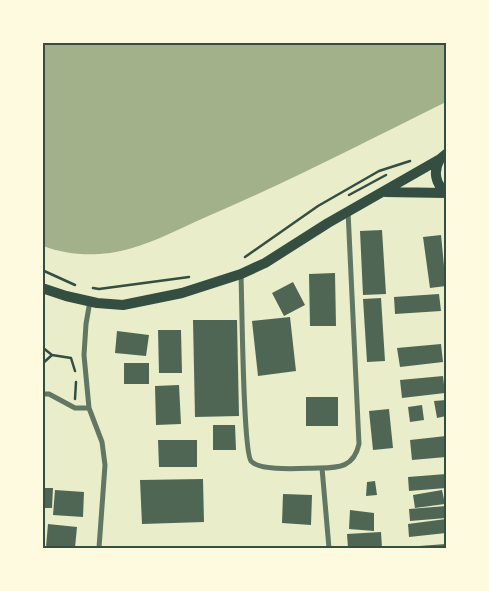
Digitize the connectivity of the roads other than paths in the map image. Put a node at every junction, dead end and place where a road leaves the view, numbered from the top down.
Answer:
1 (443, 157) edge
2 (384, 192) junction
3 (446, 192) edge
4 (348, 211) junction
5 (241, 274) junction
6 (42, 288) edge
7 (90, 301) junction
8 (42, 394) edge
9 (89, 408) junction
10 (322, 468) junction
11 (100, 548) edge
12 (329, 548) edge

1 - 2 main road
1 - 3 main road
2 - 3 main road
2 - 4 main road
4 - 5 main road
4 - 10 street
5 - 7 main road
5 - 10 street
6 - 7 main road
7 - 9 street
8 - 9 street
9 - 11 street
10 - 12 street

